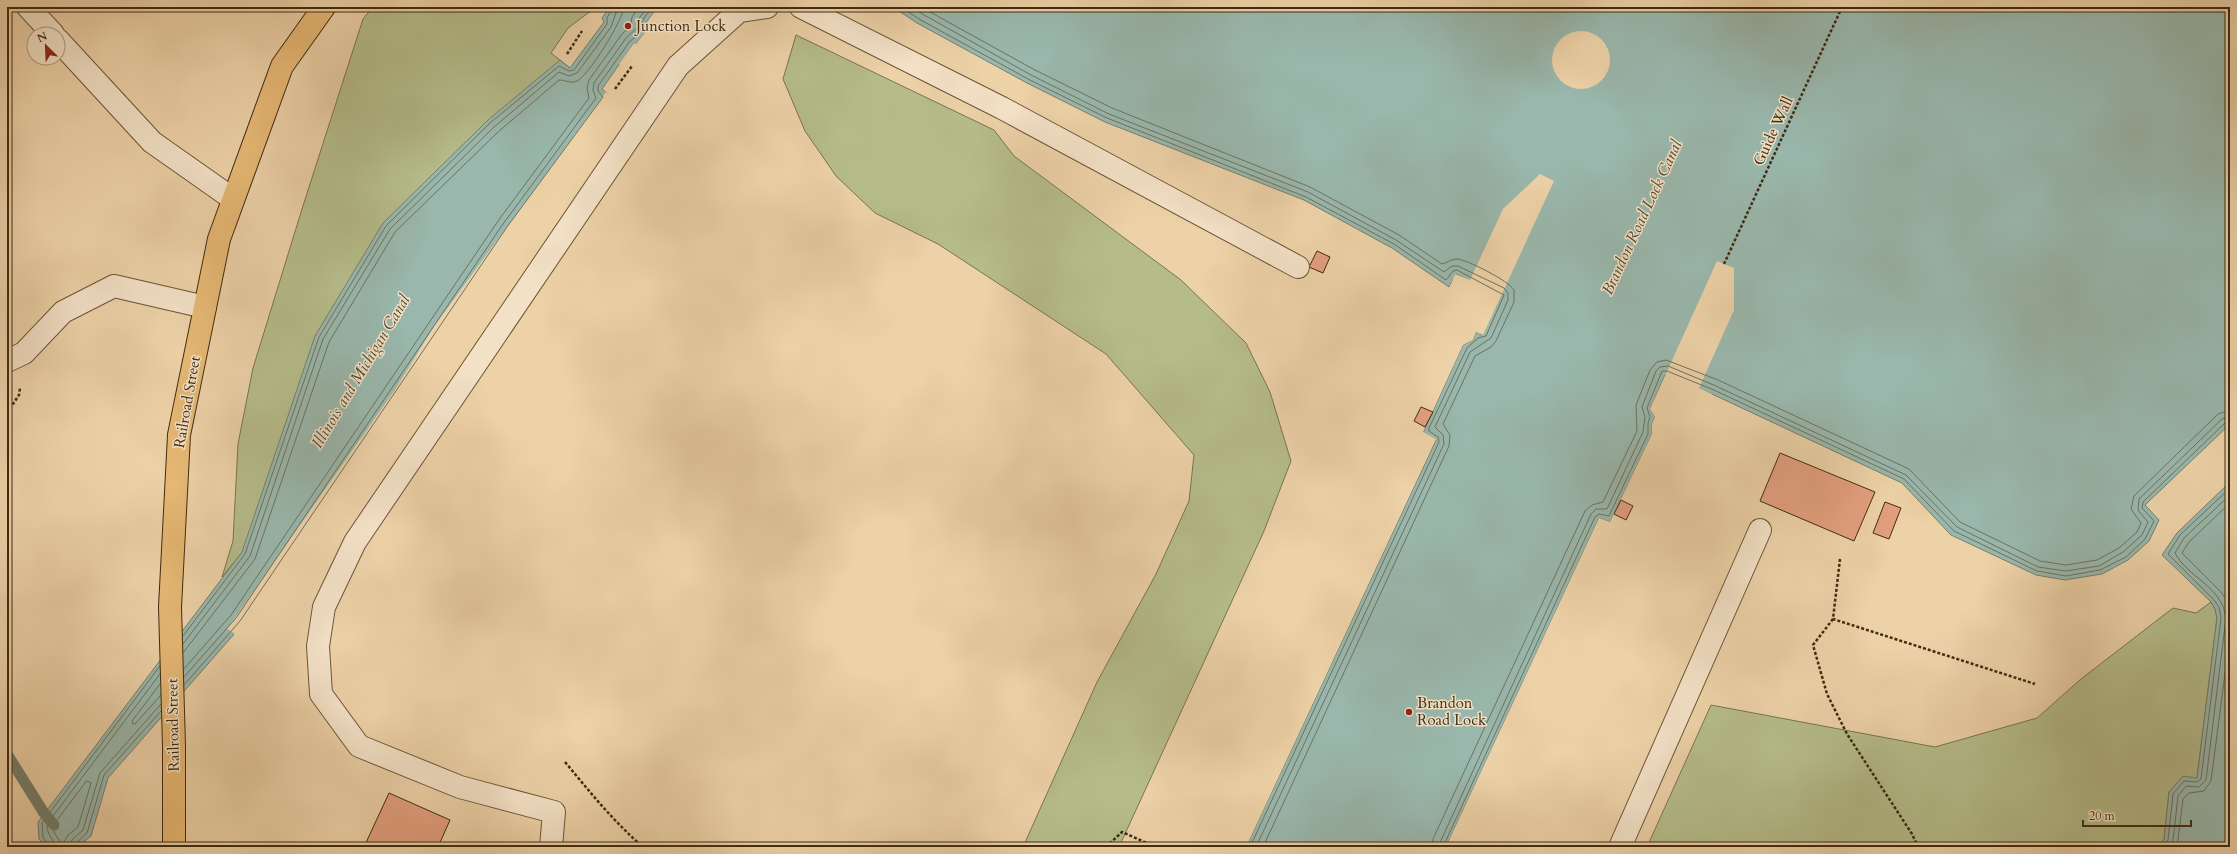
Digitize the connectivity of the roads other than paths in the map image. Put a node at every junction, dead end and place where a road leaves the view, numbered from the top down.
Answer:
1 (28, 7) edge
2 (324, 7) edge
3 (766, 7) edge
4 (801, 7) edge
5 (46, 26) edge
6 (66, 49) edge
7 (233, 199) junction
8 (1298, 267) dead end
9 (205, 307) junction
10 (7, 361) edge
11 (1760, 530) dead end
12 (174, 847) edge
13 (551, 847) edge
14 (1620, 847) edge

1 - 5 lane
2 - 7 main road, Railroad Street
3 - 13 lane
4 - 8 lane
6 - 7 lane
7 - 9 main road, Railroad Street
9 - 10 lane
9 - 12 main road, Railroad Street
11 - 14 lane

